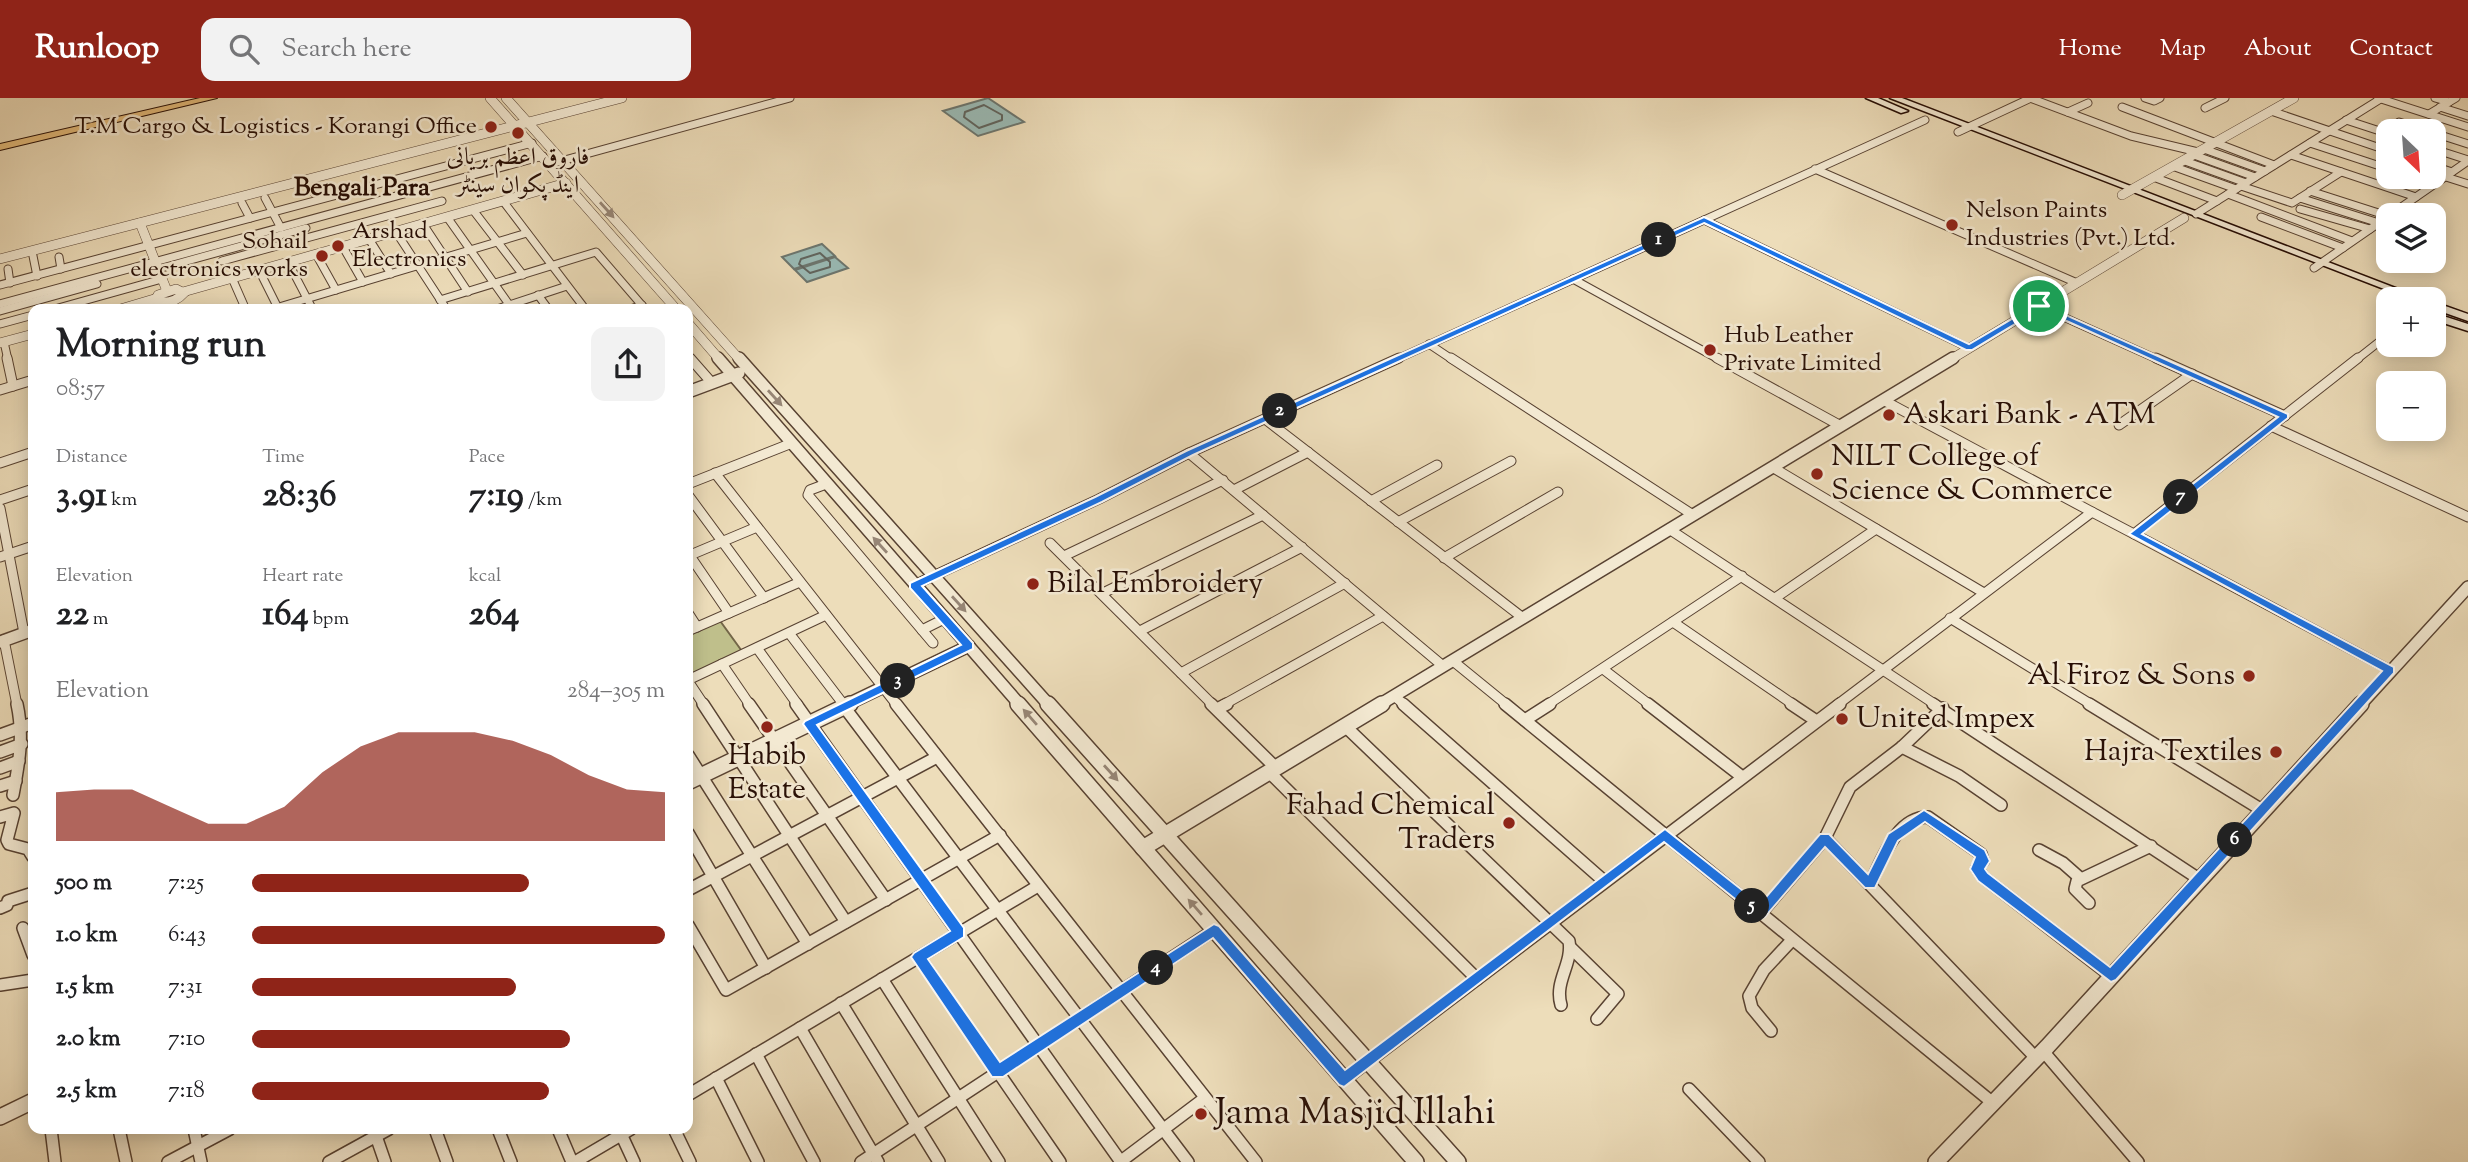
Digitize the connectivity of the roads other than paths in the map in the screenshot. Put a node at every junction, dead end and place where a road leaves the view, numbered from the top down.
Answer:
1 (179, 98) edge
2 (212, 98) edge
3 (491, 98) edge
4 (506, 98) edge
5 (622, 98) edge
6 (790, 98) edge
7 (1870, 98) edge
8 (1894, 98) edge
9 (2030, 98) edge
10 (2145, 98) edge
11 (2160, 98) edge
12 (2225, 98) edge
13 (2294, 98) edge
14 (2380, 98) edge
15 (2435, 98) edge
16 (2457, 98) edge
17 (2468, 101) edge
18 (2449, 102) junction
19 (2088, 103) dead end
20 (2122, 107) dead end
21 (2440, 107) junction
22 (2205, 108) dead end
23 (2271, 111) junction
24 (2068, 112) junction
25 (2429, 114) junction
26 (2468, 116) edge
27 (1925, 120) junction
28 (2346, 120) junction
29 (522, 124) junction
30 (1969, 127) junction
31 (2468, 127) edge
32 (2376, 130) edge
33 (2330, 131) junction
34 (1958, 132) junction
35 (2446, 138) edge
36 (0, 139) edge
37 (532, 143) junction
38 (2310, 143) junction
39 (2213, 144) junction
40 (2468, 144) edge
41 (2376, 146) edge
42 (0, 147) edge
43 (500, 148) junction
44 (2199, 152) junction
45 (2446, 154) edge
46 (2291, 155) junction
47 (483, 156) junction
48 (464, 161) junction
49 (551, 161) junction
50 (2185, 161) junction
51 (2467, 162) edge
52 (513, 164) junction
53 (2274, 165) junction
54 (2376, 165) edge
55 (2175, 167) junction
56 (494, 169) junction
57 (1815, 169) junction
58 (2265, 171) junction
59 (424, 172) junction
60 (2341, 172) junction
61 (2446, 172) edge
62 (476, 174) junction
63 (2449, 174) junction
64 (2446, 176) edge
65 (2255, 177) junction
66 (2156, 178) junction
67 (306, 180) junction
68 (383, 183) junction
69 (566, 183) junction
70 (2468, 184) edge
71 (435, 185) junction
72 (2241, 186) junction
73 (2132, 189) junction
74 (2427, 189) edge
75 (2310, 191) junction
76 (2228, 194) junction
77 (339, 195) junction
78 (2122, 195) junction
79 (315, 197) junction
80 (393, 197) junction
81 (2416, 197) junction
82 (265, 198) dead end
83 (411, 198) junction
84 (2300, 198) junction
85 (442, 201) dead end
86 (503, 201) junction
87 (2217, 201) junction
88 (242, 203) dead end
89 (2407, 203) edge
90 (416, 207) junction
91 (348, 209) junction
92 (473, 209) junction
93 (2300, 209) dead end
94 (273, 212) junction
95 (2376, 212) edge
96 (2182, 213) junction
97 (2196, 214) junction
98 (326, 215) junction
99 (447, 217) junction
100 (2261, 217) dead end
101 (250, 218) junction
102 (1704, 220) junction
103 (2376, 222) edge
104 (140, 223) junction
105 (228, 224) junction
106 (423, 224) junction
107 (2376, 225) edge
108 (281, 228) junction
109 (2370, 229) junction
110 (396, 232) junction
111 (527, 233) junction
112 (369, 239) junction
113 (234, 240) junction
114 (2352, 241) junction
115 (498, 242) junction
116 (149, 246) junction
117 (343, 247) junction
118 (2343, 248) junction
119 (470, 250) junction
120 (316, 254) junction
121 (33, 256) dead end
122 (110, 256) junction
123 (59, 257) dead end
124 (445, 257) junction
125 (0, 260) edge
126 (222, 261) dead end
127 (85, 262) junction
128 (288, 262) junction
129 (2317, 264) junction
130 (418, 265) junction
131 (551, 266) junction
132 (8, 269) dead end
133 (61, 269) junction
134 (159, 270) junction
135 (260, 270) junction
136 (114, 273) junction
137 (391, 274) junction
138 (523, 275) junction
139 (37, 276) junction
140 (232, 278) junction
141 (1573, 279) junction
142 (89, 280) junction
143 (363, 282) junction
144 (10, 283) junction
145 (2077, 283) junction
146 (494, 284) junction
147 (0, 285) edge
148 (567, 286) junction
149 (2384, 287) edge
150 (336, 290) junction
151 (167, 291) junction
152 (183, 292) junction
153 (468, 292) junction
154 (2376, 292) edge
155 (538, 295) junction
156 (307, 298) junction
157 (154, 299) junction
158 (440, 300) junction
159 (0, 304) edge
160 (67, 304) edge
161 (141, 304) edge
162 (165, 304) edge
163 (174, 304) edge
164 (243, 304) edge
165 (276, 304) edge
166 (290, 304) edge
167 (310, 304) edge
168 (443, 304) edge
169 (509, 304) edge
170 (518, 304) edge
171 (545, 304) edge
172 (581, 304) edge
173 (641, 304) edge
174 (672, 304) edge
175 (688, 304) edge
176 (2039, 306) junction
177 (693, 309) edge
178 (2446, 310) edge
179 (0, 311) edge
180 (28, 316) edge
181 (2468, 318) edge
182 (2446, 320) edge
183 (0, 324) edge
184 (2468, 328) edge
185 (693, 329) edge
186 (28, 335) edge
187 (2, 343) edge
188 (1429, 344) junction
189 (2376, 344) edge
190 (1969, 348) junction
191 (693, 362) edge
192 (750, 369) junction
193 (2192, 374) junction
194 (734, 376) junction
195 (28, 382) edge
196 (712, 383) junction
197 (13, 386) junction
198 (0, 390) edge
199 (693, 390) edge
200 (1883, 400) junction
201 (2285, 416) junction
202 (1265, 419) junction
203 (2119, 425) dead end
204 (1840, 426) junction
205 (2271, 426) junction
206 (792, 443) junction
207 (1189, 453) junction
208 (1308, 453) junction
209 (28, 454) edge
210 (1511, 461) dead end
211 (0, 463) edge
212 (1437, 465) dead end
213 (1772, 467) junction
214 (715, 473) junction
215 (1223, 480) junction
216 (693, 482) edge
217 (823, 485) junction
218 (1234, 490) junction
219 (28, 491) edge
220 (1558, 492) dead end
221 (0, 500) edge
222 (1371, 501) junction
223 (693, 502) edge
224 (0, 508) edge
225 (2092, 512) junction
226 (1263, 515) junction
227 (1693, 515) junction
228 (2468, 517) edge
229 (1398, 522) junction
230 (757, 527) junction
231 (1670, 529) junction
232 (1876, 529) junction
233 (2134, 534) junction
234 (722, 542) junction
235 (1050, 543) dead end
236 (1302, 547) junction
237 (28, 548) edge
238 (693, 553) edge
239 (5, 556) edge
240 (1064, 556) junction
241 (1444, 558) junction
242 (693, 562) edge
243 (934, 576) junction
244 (1742, 576) junction
245 (800, 582) junction
246 (1345, 583) junction
247 (914, 585) junction
248 (2468, 587) edge
249 (1103, 593) junction
250 (1984, 593) junction
251 (764, 598) junction
252 (1775, 598) junction
253 (729, 613) junction
254 (826, 615) junction
255 (1383, 616) junction
256 (1523, 618) junction
257 (1950, 618) junction
258 (1673, 622) junction
259 (932, 625) junction
260 (28, 628) edge
261 (693, 629) edge
262 (28, 631) edge
263 (1140, 631) junction
264 (789, 633) junction
265 (2, 641) edge
266 (933, 643) dead end
267 (757, 648) junction
268 (960, 651) junction
269 (722, 664) junction
270 (1448, 664) junction
271 (1603, 669) junction
272 (1884, 669) junction
273 (2389, 670) junction
274 (1181, 673) junction
275 (693, 678) edge
276 (693, 689) edge
277 (883, 689) junction
278 (1394, 696) junction
279 (844, 707) junction
280 (1943, 708) junction
281 (1217, 709) junction
282 (1525, 720) junction
283 (1815, 720) junction
284 (28, 724) edge
285 (809, 724) junction
286 (21, 726) junction
287 (1345, 726) junction
288 (0, 735) edge
289 (775, 740) junction
290 (26, 745) edge
291 (1902, 747) junction
292 (0, 752) edge
293 (937, 757) junction
294 (738, 758) junction
295 (19, 761) junction
296 (0, 768) edge
297 (1272, 770) junction
298 (1741, 776) junction
299 (898, 778) junction
300 (694, 779) edge
301 (16, 781) junction
302 (0, 786) edge
303 (13, 795) dead end
304 (862, 797) junction
305 (2001, 805) dead end
306 (2262, 810) junction
307 (825, 816) junction
308 (0, 817) edge
309 (1166, 834) junction
310 (1665, 834) junction
311 (1000, 835) junction
312 (789, 836) junction
313 (1825, 838) junction
314 (693, 842) edge
315 (2151, 846) junction
316 (1143, 848) junction
317 (28, 849) edge
318 (2039, 850) dead end
319 (751, 856) junction
320 (958, 859) junction
321 (712, 876) junction
322 (2080, 878) junction
323 (922, 879) junction
324 (2199, 879) junction
325 (1604, 881) junction
326 (1870, 884) junction
327 (1038, 886) junction
328 (693, 887) edge
329 (28, 895) edge
330 (886, 900) junction
331 (2089, 903) dead end
332 (0, 908) edge
333 (997, 910) junction
334 (1760, 913) junction
335 (846, 922) junction
336 (1551, 922) junction
337 (23, 928) dead end
338 (1214, 930) junction
339 (960, 933) junction
340 (693, 934) edge
341 (1792, 940) junction
342 (28, 942) edge
343 (808, 944) junction
344 (1571, 948) junction
345 (919, 957) junction
346 (766, 968) junction
347 (2111, 976) junction
348 (881, 979) junction
349 (1476, 979) junction
350 (28, 981) edge
351 (0, 985) edge
352 (1120, 992) junction
353 (841, 1003) junction
354 (1561, 1006) dead end
355 (1079, 1018) junction
356 (1597, 1018) dead end
357 (800, 1028) junction
358 (1771, 1031) dead end
359 (1039, 1045) junction
360 (756, 1054) junction
361 (2039, 1055) junction
362 (1368, 1061) junction
363 (998, 1072) junction
364 (716, 1078) junction
365 (1344, 1080) junction
366 (1689, 1089) dead end
367 (693, 1092) edge
368 (958, 1098) junction
369 (1205, 1098) junction
370 (28, 1103) edge
371 (1993, 1103) junction
372 (0, 1117) edge
373 (917, 1125) junction
374 (1163, 1130) junction
375 (52, 1134) edge
376 (120, 1134) edge
377 (195, 1134) edge
378 (221, 1134) edge
379 (379, 1134) edge
380 (383, 1134) edge
381 (437, 1134) edge
382 (500, 1134) edge
383 (560, 1134) edge
384 (622, 1134) edge
385 (627, 1134) edge
386 (676, 1134) edge
387 (198, 1146) junction
388 (876, 1158) edge
389 (55, 1162) edge
390 (126, 1162) edge
391 (168, 1162) edge
392 (201, 1162) edge
393 (329, 1162) edge
394 (385, 1162) edge
395 (447, 1162) edge
396 (510, 1162) edge
397 (573, 1162) edge
398 (634, 1162) edge
399 (690, 1162) edge
400 (758, 1162) edge
401 (814, 1162) edge
402 (861, 1162) edge
403 (939, 1162) edge
404 (999, 1162) edge
405 (1060, 1162) edge
406 (1121, 1162) edge
407 (1188, 1162) edge
408 (1255, 1162) edge
409 (1416, 1162) edge
410 (1458, 1162) edge
411 (1759, 1162) edge
412 (1936, 1162) edge
413 (2138, 1162) edge

1 - 36 main road
2 - 42 main road
3 - 29 street
4 - 29 street
5 - 29 street
6 - 49 street
7 - 27 main road
8 - 30 main road
9 - 24 street
9 - 30 street
10 - 11 street
12 - 22 street
13 - 23 street
14 - 25 street
14 - 28 street
15 - 18 street
16 - 17 street
16 - 18 street
18 - 21 street
19 - 24 street
20 - 39 street
21 - 25 street
21 - 26 street
23 - 33 street
23 - 39 street
24 - 44 street
25 - 31 street
27 - 34 main road
27 - 57 street
28 - 32 street
28 - 33 street
29 - 37 street
29 - 49 street
29 - 67 street
30 - 34 street
30 - 73 main road
33 - 38 street
33 - 41 street
34 - 78 main road
35 - 40 street
37 - 43 street
37 - 49 street
38 - 46 street
38 - 54 street
39 - 44 street
39 - 53 street
43 - 47 street
43 - 52 street
44 - 50 street
44 - 58 street
44 - 65 street
45 - 51 street
46 - 53 street
46 - 60 street
47 - 48 street
47 - 56 street
48 - 59 street
48 - 62 street
49 - 52 street
49 - 69 street
49 - 83 street
49 -> 175 street
50 - 55 street
50 - 72 street
51 - 63 street
52 - 56 street
53 - 58 street
55 - 66 street
55 - 72 street
56 - 62 street
57 - 102 street
57 - 145 street
58 - 65 street
59 - 68 street
59 - 71 street
60 - 75 street
60 - 81 street
61 - 63 street
62 - 71 street
63 - 64 street
63 - 70 street
65 - 72 street
66 - 73 street
66 - 87 street
67 - 79 street
67 - 104 street
68 - 77 street
68 - 80 street
69 - 86 street
69 - 174 street
71 - 80 street
72 - 76 street
72 - 84 street
73 - 78 street
73 - 96 main road
74 - 81 street
75 - 84 street
75 - 95 street
76 - 87 street
76 - 114 street
77 - 79 street
77 - 91 street
78 - 96 main road
79 - 94 street
79 - 98 street
80 - 91 street
81 - 89 street
82 - 94 street
83 - 90 street
83 - 134 street
84 - 103 street
85 - 90 street
86 - 92 street
86 - 111 street
87 - 97 street
88 - 101 street
90 - 126 street
91 - 98 street
92 - 99 street
92 - 115 street
93 - 109 street
94 - 101 street
94 - 108 street
96 - 97 main road
96 - 129 main road
96 - 145 street
97 - 129 main road
98 - 108 street
99 - 106 street
99 - 119 street
100 - 118 street
101 - 105 street
102 - 141 street
102 - 190 street
104 - 116 street
104 - 125 street
105 - 113 street
105 - 116 street
106 - 110 street
106 - 124 street
107 - 109 street
108 - 113 street
109 - 114 street
110 - 112 street
110 - 130 street
111 - 115 street
111 - 131 street
112 - 117 street
112 - 137 street
113 - 134 street
114 - 118 street
115 - 119 street
115 - 138 street
116 - 122 street
116 - 134 street
117 - 120 street
117 - 143 street
118 - 129 street
119 - 124 street
119 - 146 street
120 - 128 street
120 - 150 street
121 - 139 street
122 - 127 street
122 - 136 street
123 - 133 street
124 - 130 street
124 - 153 street
127 - 133 street
127 - 142 street
128 - 135 street
128 - 156 street
129 - 149 main road
129 - 154 main road
130 - 137 street
130 - 158 street
131 - 138 street
131 - 148 street
131 - 173 street
132 - 144 street
133 - 139 street
134 - 136 street
134 - 151 street
134 - 160 street
134 - 179 street
135 - 140 street
135 - 165 street
136 - 142 street
137 - 143 street
138 - 146 street
139 - 144 street
140 - 152 street
140 - 164 street
141 - 188 street
141 - 204 street
142 - 159 street
143 - 150 street
144 - 147 street
145 - 176 street
146 - 153 street
146 - 169 street
148 - 155 street
148 - 172 street
150 - 156 street
151 - 152 street
151 - 157 street
152 - 163 street
153 - 158 street
155 - 170 street
155 - 171 street
156 - 166 street
156 - 167 street
157 - 161 street
157 - 162 street
158 - 168 street
176 - 190 street
176 - 193 street
177 -> 192 street
178 - 181 main road
180 - 183 street
182 - 184 main road
185 - 194 street
186 - 187 street
187 - 197 street
188 - 202 street
188 - 227 street
189 - 201 street
190 - 200 street
191 - 196 street
192 - 194 street
192 -> 243 street
193 - 201 street
193 - 203 street
194 - 196 street
194 - 206 street
195 - 197 street
196 - 199 street
197 - 198 street
200 - 204 street
200 - 225 street
201 - 205 street
202 - 207 street
202 - 208 street
204 - 213 street
205 - 228 street
205 - 233 street
206 - 214 street
206 - 217 street
207 - 215 street
207 - 243 street
208 - 218 street
208 - 222 street
209 - 211 street
210 - 229 street
212 - 222 street
213 - 227 street
213 - 232 street
214 - 216 street
214 - 230 street
215 - 218 street
215 - 240 street
247 -> 217 street
217 - 259 street
218 - 226 street
219 - 221 street
220 - 241 street
222 - 229 street
223 - 234 street
224 - 239 street
225 - 233 street
225 - 250 street
226 - 236 street
226 - 249 street
227 - 231 street
229 - 241 street
230 - 234 street
230 - 245 street
231 - 244 street
231 - 256 street
232 - 250 street
232 - 252 street
233 - 273 street
234 - 238 street
234 - 251 street
235 - 240 street
236 - 246 street
236 - 263 street
237 - 239 street
239 - 260 street
240 - 249 street
241 - 256 street
242 - 253 street
243 - 247 street
243 -> 309 street
244 - 252 street
244 - 258 street
245 - 251 street
245 - 254 street
246 - 255 street
246 - 274 street
247 - 259 street
248 - 273 street
249 - 263 street
250 - 257 street
251 - 253 street
252 - 272 street
253 - 261 street
254 - 264 street
254 - 277 street
255 - 270 street
255 - 281 street
256 - 270 street
257 - 272 street
257 - 306 street
258 - 271 street
258 - 283 street
259 - 266 street
259 - 268 street
262 - 265 street
263 - 274 street
264 - 267 street
264 - 279 street
265 - 286 street
267 - 269 street
267 - 285 street
268 - 277 street
316 -> 268 street
269 - 275 street
269 - 289 street
270 - 278 street
270 - 282 street
271 - 282 street
271 - 298 street
272 - 280 street
272 - 283 street
273 - 306 street
274 - 281 street
276 - 294 street
277 - 279 street
277 - 293 street
278 - 287 street
278 - 325 street
279 - 285 street
279 - 299 street
280 - 291 street
280 - 315 street
281 - 297 street
282 - 310 street
283 - 298 street
284 - 286 street
285 - 289 street
285 - 304 street
286 - 288 street
286 - 290 street
287 - 297 street
287 - 336 street
289 - 294 street
289 - 307 street
290 - 292 street
290 - 295 street
291 - 305 street
291 - 313 street
293 - 299 street
293 - 311 street
294 - 300 street
294 - 312 street
295 - 296 street
295 - 301 street
297 - 309 street
297 - 349 street
298 - 310 street
299 - 304 street
299 - 320 street
300 - 319 street
301 - 302 street
301 - 303 street
304 - 307 street
304 - 323 street
306 - 324 street
307 - 312 street
307 - 330 street
308 - 317 street
309 - 316 street
309 - 362 street
310 - 325 street
310 - 334 street
311 - 320 street
311 - 327 street
312 - 319 street
312 - 335 street
313 - 326 street
313 - 334 street
314 - 321 street
315 - 322 street
315 - 324 street
338 -> 316 street
318 - 322 street
319 - 321 street
319 - 343 street
320 - 323 street
320 - 333 street
321 - 328 street
321 - 346 street
322 - 331 street
323 - 330 street
323 - 339 street
324 - 347 street
325 - 336 street
326 - 347 street
326 - 361 street
327 - 333 street
327 - 352 street
329 - 332 street
330 - 335 street
333 - 339 street
333 - 355 street
334 - 341 street
335 - 343 street
336 - 344 street
336 - 349 street
337 - 342 street
338 - 352 street
338 - 365 street
339 - 345 street
339 - 359 street
340 - 346 street
341 - 358 street
341 - 371 street
343 - 346 street
344 - 354 street
344 - 356 street
345 - 348 street
345 - 363 street
347 - 361 street
348 - 353 street
348 - 368 street
349 - 362 street
350 - 351 street
352 - 355 street
352 - 369 street
353 - 357 street
353 - 373 street
355 - 359 street
355 - 374 street
357 - 360 street
357 - 388 street
359 - 363 street
359 - 406 street
360 - 364 street
360 - 401 street
361 - 371 street
361 - 413 street
362 - 365 street
362 - 410 street
363 - 368 street
363 - 405 street
364 - 367 street
364 - 400 street
365 - 409 street
366 - 411 street
368 - 373 street
368 - 404 street
369 - 374 street
369 - 408 street
370 - 372 street
371 - 412 street
373 - 388 street
373 - 403 street
374 - 406 street
374 - 407 street
375 - 389 street
376 - 390 street
377 - 387 street
378 - 387 street
379 - 393 street
380 - 394 street
381 - 395 street
382 - 396 street
383 - 397 street
384 - 397 street
385 - 398 street
386 - 399 street
387 - 391 street
387 - 392 street
388 - 402 street

